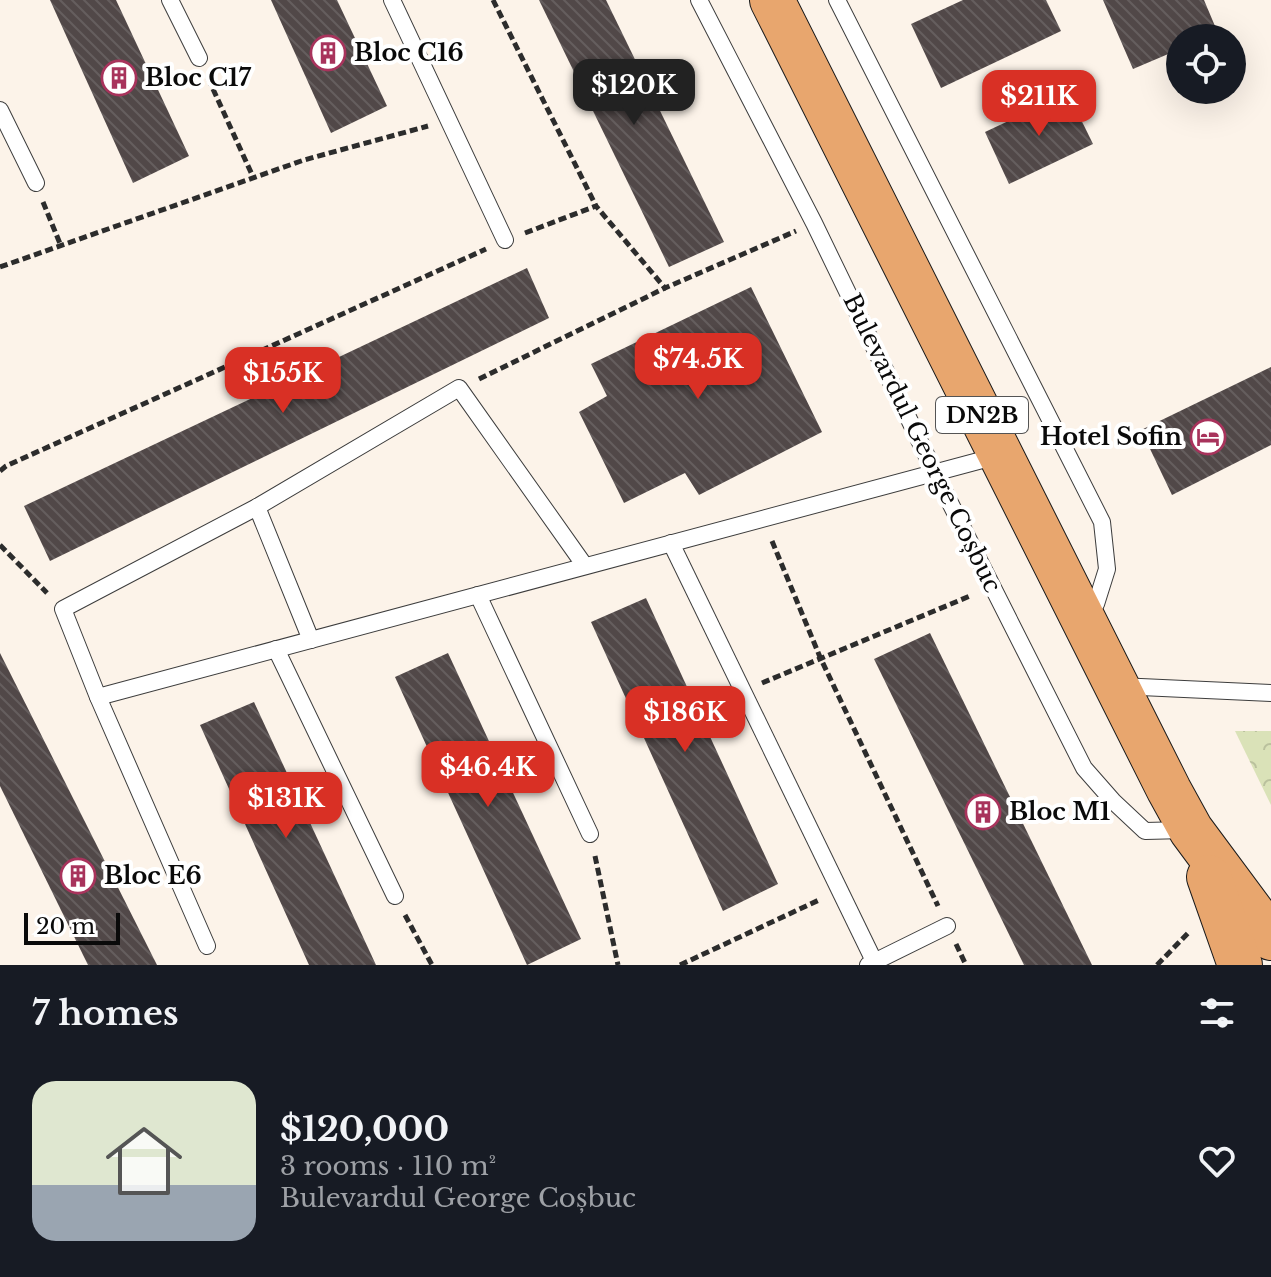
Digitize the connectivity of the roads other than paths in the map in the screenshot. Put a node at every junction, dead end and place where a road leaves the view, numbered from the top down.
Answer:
1 (170, 0) edge
2 (392, 0) edge
3 (699, 0) edge
4 (772, 0) edge
5 (837, 0) edge
6 (199, 58) road end
7 (0, 110) edge
8 (36, 183) road end
9 (505, 240) road end
10 (1002, 455) junction
11 (935, 473) junction
12 (257, 507) junction
13 (671, 543) junction
14 (585, 566) junction
15 (478, 595) junction
16 (1080, 611) junction
17 (311, 640) junction
18 (276, 649) junction
19 (1118, 686) junction
20 (1271, 693) edge
21 (98, 697) junction
22 (1191, 830) junction
23 (590, 834) road end
24 (395, 896) road end
25 (947, 926) road end
26 (1271, 938) edge
27 (207, 946) dead end
28 (871, 963) edge
29 (1240, 965) edge

1 - 6 lane
2 - 9 lane
3 - 11 lane, Bulevardul George Coșbuc
4 - 10 main road, DN2B
5 - 16 lane
7 - 8 lane
10 - 11 lane
10 - 16 main road, DN2B
11 - 13 lane
11 - 22 lane, Bulevardul George Coșbuc
12 - 14 lane
12 - 17 lane
12 - 21 lane
13 - 14 lane
13 - 28 lane
14 - 15 lane
15 - 17 lane
15 - 23 lane
16 - 19 main road, DN2B
17 - 18 lane
18 - 21 lane
18 - 24 lane
19 - 20 lane
19 - 22 main road, DN2B
21 - 27 lane
22 - 26 main road, DN2B
22 - 29 main road, DN2B
25 - 28 lane

